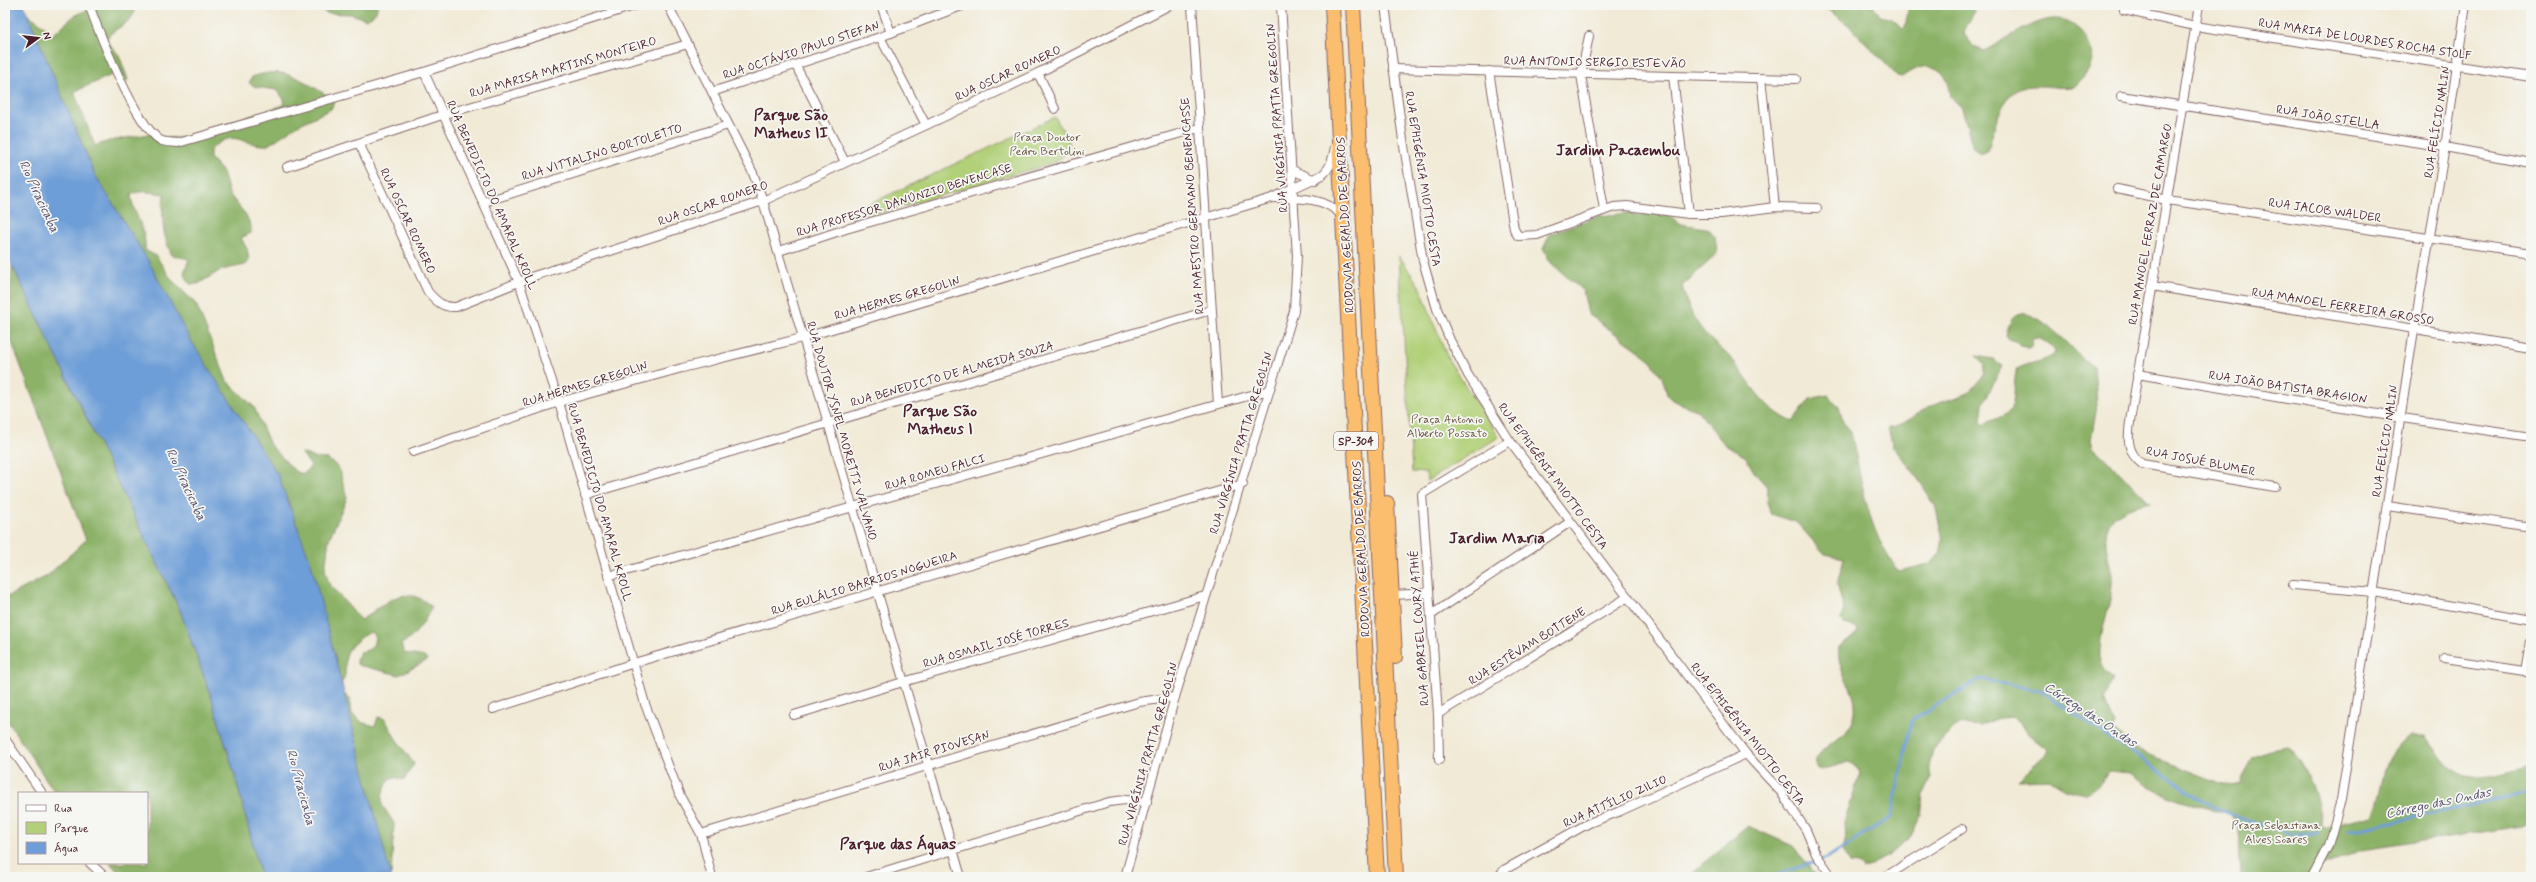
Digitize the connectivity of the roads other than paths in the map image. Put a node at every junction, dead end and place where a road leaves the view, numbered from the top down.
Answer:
1 (90, 5) edge
2 (637, 5) edge
3 (668, 5) edge
4 (881, 5) edge
5 (964, 5) edge
6 (1170, 5) edge
7 (1192, 5) edge
8 (1281, 5) edge
9 (1332, 5) edge
10 (1353, 5) edge
11 (1358, 5) edge
12 (1385, 5) edge
13 (2199, 5) edge
14 (2466, 5) edge
15 (2124, 10) dead end
16 (2195, 26) junction
17 (1354, 27) junction
18 (891, 32) junction
19 (1589, 36) dead end
20 (880, 37) junction
21 (688, 44) junction
22 (796, 66) junction
23 (2458, 66) junction
24 (1393, 69) junction
25 (1489, 71) junction
26 (424, 72) junction
27 (1038, 73) junction
28 (1581, 75) junction
29 (1672, 76) junction
30 (2531, 77) edge
31 (1761, 78) junction
32 (1796, 79) dead end
33 (712, 92) junction
34 (2121, 96) dead end
35 (2182, 107) junction
36 (1056, 109) dead end
37 (444, 114) junction
38 (1340, 123) junction
39 (728, 125) junction
40 (926, 125) junction
41 (1199, 128) junction
42 (359, 143) junction
43 (2445, 147) junction
44 (845, 162) junction
45 (2531, 163) edge
46 (287, 167) dead end
47 (1292, 170) junction
48 (1315, 180) junction
49 (1293, 189) junction
50 (2117, 189) dead end
51 (1272, 198) junction
52 (1294, 199) junction
53 (763, 200) junction
54 (2167, 200) junction
55 (484, 202) junction
56 (1775, 207) junction
57 (1817, 208) dead end
58 (1604, 209) junction
59 (1689, 214) junction
60 (1207, 218) junction
61 (1344, 219) junction
62 (2431, 237) junction
63 (778, 252) junction
64 (2531, 253) edge
65 (518, 282) junction
66 (2152, 286) junction
67 (1211, 310) junction
68 (2414, 330) junction
69 (802, 338) junction
70 (2531, 348) edge
71 (2137, 374) junction
72 (1269, 390) junction
73 (559, 402) junction
74 (1218, 404) junction
75 (2402, 418) junction
76 (827, 424) junction
77 (2531, 436) edge
78 (1510, 441) junction
79 (2129, 448) joint
80 (413, 452) dead end
81 (1376, 460) junction
82 (1243, 484) junction
83 (2275, 487) dead end
84 (585, 495) junction
85 (2387, 506) junction
86 (853, 507) junction
87 (1570, 522) junction
88 (2531, 527) edge
89 (608, 576) junction
90 (2293, 584) dead end
91 (876, 592) junction
92 (2374, 592) junction
93 (1429, 593) junction
94 (1393, 595) junction
95 (1205, 596) junction
96 (1628, 598) junction
97 (1431, 615) junction
98 (2531, 620) edge
99 (2531, 642) edge
100 (2445, 659) dead end
101 (634, 664) junction
102 (2529, 672) edge
103 (903, 682) junction
104 (1175, 697) junction
105 (493, 709) dead end
106 (1438, 714) junction
107 (794, 715) dead end
108 (5, 739) edge
109 (1390, 744) junction
110 (1746, 754) junction
111 (1439, 760) dead end
112 (929, 764) junction
113 (41, 792) edge
114 (1148, 802) junction
115 (1962, 829) dead end
116 (701, 834) junction
117 (953, 851) junction
118 (91, 864) edge
119 (105, 877) edge
120 (712, 877) edge
121 (866, 877) edge
122 (961, 877) edge
123 (1125, 877) edge
124 (1377, 877) edge
125 (1396, 877) edge
126 (1498, 877) edge
127 (1832, 877) edge
128 (1885, 877) edge
129 (2312, 877) edge

1 - 26 street
2 - 26 street
3 - 21 street, RUA DOUTOR YSNEL MORETTI VALVANO
4 - 18 street
5 - 18 street, RUA OCTÁVIO PAULO STEFAN
6 - 27 street, RUA OSCAR ROMERO
7 - 41 street, RUA MAESTRO GERMANO BENENCASSE
8 - 47 street, RUA VIRGÍNIA PRATTA GREGOLIN
9 - 38 highway, RODOVIA GERALDO DE BARROS / SP-304
10 - 17 highway, RODOVIA GERALDO DE BARROS / SP-304
11 - 17 highway
12 - 24 street, RUA EPHIGÊNIA MIOTTO CESTA
13 - 16 street, RUA MANOEL FERRAZ DE CAMARGO
14 - 23 street, RUA FELÍCIO NALIN
15 - 16 street, RUA MARIA DE LOURDES ROCHA STOLF
16 - 23 street, RUA MARIA DE LOURDES ROCHA STOLF
16 - 35 street, RUA MANOEL FERRAZ DE CAMARGO
17 - 81 highway, RODOVIA GERALDO DE BARROS / SP-304
18 - 20 street, RUA OCTÁVIO PAULO STEFAN
19 - 28 street
20 - 22 street, RUA OCTÁVIO PAULO STEFAN
20 - 40 street
21 - 33 street, RUA DOUTOR YSNEL MORETTI VALVANO
21 - 37 street, RUA MARISA MARTINS MONTEIRO
22 - 33 street, RUA OCTÁVIO PAULO STEFAN
22 - 44 street
23 - 30 street, RUA MARIA DE LOURDES ROCHA STOLF
23 - 43 street, RUA FELÍCIO NALIN
24 - 25 street, RUA ANTONIO SERGIO ESTEVÃO
24 - 78 street, RUA EPHIGÊNIA MIOTTO CESTA
25 - 28 street, RUA ANTONIO SERGIO ESTEVÃO
25 - 58 street
26 - 37 street, RUA BENEDICTO DO AMARAL KROLL
27 - 36 street
27 - 40 street, RUA OSCAR ROMERO
28 - 29 street, RUA ANTONIO SERGIO ESTEVÃO
28 - 58 street
29 - 31 street, RUA ANTONIO SERGIO ESTEVÃO
29 - 59 street
31 - 32 street, RUA ANTONIO SERGIO ESTEVÃO
31 - 56 street
33 - 39 street, RUA DOUTOR YSNEL MORETTI VALVANO
34 - 35 street, RUA JOÃO STELLA
35 - 43 street, RUA JOÃO STELLA
35 - 54 street, RUA MANOEL FERRAZ DE CAMARGO
37 - 42 street, RUA MARISA MARTINS MONTEIRO
37 - 55 street, RUA BENEDICTO DO AMARAL KROLL
38 - 48 street, RUA HERMES GREGOLIN
38 - 61 highway, RODOVIA GERALDO DE BARROS / SP-304
39 - 53 street, RUA DOUTOR YSNEL MORETTI VALVANO
39 - 55 street, RUA VITTALINO BORTOLETTO
40 - 44 street, RUA OSCAR ROMERO
41 - 60 street, RUA MAESTRO GERMANO BENENCASSE
41 - 63 street, RUA PROFESSOR DANÚNZIO BENENCASE
42 - 46 street, RUA MARISA MARTINS MONTEIRO
42 - 65 street, RUA OSCAR ROMERO
43 - 45 street, RUA JOÃO STELLA
43 - 62 street, RUA FELÍCIO NALIN
44 - 53 street, RUA OSCAR ROMERO
47 - 48 street
47 - 49 street, RUA VIRGÍNIA PRATTA GREGOLIN
48 - 49 street, RUA HERMES GREGOLIN
49 - 51 street, RUA HERMES GREGOLIN
49 - 52 street, RUA VIRGÍNIA PRATTA GREGOLIN
50 - 54 street, RUA JACOB WALDER
51 - 52 street, RUA HERMES GREGOLIN
51 - 60 street, RUA HERMES GREGOLIN
52 - 61 street, RUA HERMES GREGOLIN
52 - 72 street, RUA VIRGÍNIA PRATTA GREGOLIN
53 - 63 street, RUA DOUTOR YSNEL MORETTI VALVANO
53 - 65 street, RUA OSCAR ROMERO
54 - 62 street, RUA JACOB WALDER
54 - 66 street, RUA MANOEL FERRAZ DE CAMARGO
55 - 65 street, RUA BENEDICTO DO AMARAL KROLL
56 - 57 street
56 - 59 street
58 - 59 street
60 - 67 street, RUA MAESTRO GERMANO BENENCASSE
60 - 69 street, RUA HERMES GREGOLIN
61 - 124 highway, RODOVIA GERALDO DE BARROS / SP-304
62 - 64 street, RUA JACOB WALDER
62 - 68 street, RUA FELÍCIO NALIN
63 - 69 street, RUA DOUTOR YSNEL MORETTI VALVANO
65 - 73 street, RUA BENEDICTO DO AMARAL KROLL
66 - 68 street, RUA MANOEL FERREIRA GROSSO
66 - 71 street, RUA MANOEL FERRAZ DE CAMARGO
67 - 74 street, RUA MAESTRO GERMANO BENENCASSE
67 - 76 street, RUA BENEDICTO DE ALMEIDA SOUZA
68 - 70 street, RUA MANOEL FERREIRA GROSSO
68 - 75 street, RUA FELÍCIO NALIN
69 - 73 street, RUA HERMES GREGOLIN
69 - 76 street, RUA DOUTOR YSNEL MORETTI VALVANO
71 - 75 street, RUA JOÃO BATISTA BRAGION
71 - 79 street, RUA MANOEL FERRAZ DE CAMARGO
72 - 74 street, RUA ROMEU FALCI
72 - 82 street, RUA VIRGÍNIA PRATTA GREGOLIN
73 - 80 street, RUA HERMES GREGOLIN
73 - 84 street, RUA BENEDICTO DO AMARAL KROLL
74 - 86 street, RUA ROMEU FALCI
75 - 77 street, RUA JOÃO BATISTA BRAGION
75 - 85 street, RUA FELÍCIO NALIN
76 - 84 street, RUA BENEDICTO DE ALMEIDA SOUZA
76 - 86 street, RUA DOUTOR YSNEL MORETTI VALVANO
78 - 87 street, RUA EPHIGÊNIA MIOTTO CESTA
78 - 93 street, RUA GABRIEL COURY ATHIÉ
79 - 83 street, RUA JOSUÉ BLUMER
81 - 94 highway
81 - 109 highway, RODOVIA GERALDO DE BARROS / SP-304
82 - 91 street, RUA EULÁLIO BARRIOS NOGUEIRA
82 - 95 street, RUA VIRGÍNIA PRATTA GREGOLIN
84 - 89 street, RUA BENEDICTO DO AMARAL KROLL
85 - 88 street
85 - 92 street, RUA FELÍCIO NALIN
86 - 89 street, RUA ROMEU FALCI
86 - 91 street, RUA DOUTOR YSNEL MORETTI VALVANO
87 - 96 street, RUA EPHIGÊNIA MIOTTO CESTA
87 - 97 street
89 - 101 street, RUA BENEDICTO DO AMARAL KROLL
90 - 92 street
91 - 101 street, RUA EULÁLIO BARRIOS NOGUEIRA
91 - 103 street, RUA DOUTOR YSNEL MORETTI VALVANO
92 - 98 street
92 - 129 street, RUA FELÍCIO NALIN
93 - 94 street
93 - 97 street, RUA GABRIEL COURY ATHIÉ
94 - 109 highway
95 - 103 street, RUA OSMAIL JOSÉ TORRES
95 - 104 street, RUA VIRGÍNIA PRATTA GREGOLIN
96 - 106 street, RUA ESTÊVAM BOTTENE
96 - 110 street, RUA EPHIGÊNIA MIOTTO CESTA
97 - 106 street, RUA GABRIEL COURY ATHIÉ
99 - 102 street
100 - 102 street
101 - 105 street, RUA EULÁLIO BARRIOS NOGUEIRA
101 - 116 street, RUA BENEDICTO DO AMARAL KROLL
103 - 107 street, RUA OSMAIL JOSÉ TORRES
103 - 112 street, RUA DOUTOR YSNEL MORETTI VALVANO
104 - 112 street, RUA JAIR PIOVESAN
104 - 114 street, RUA VIRGÍNIA PRATTA GREGOLIN
106 - 111 street, RUA GABRIEL COURY ATHIÉ
108 - 113 street
109 - 125 highway, RODOVIA GERALDO DE BARROS / SP-304
110 - 126 street, RUA ATTÍLIO ZILIO
110 - 127 street, RUA EPHIGÊNIA MIOTTO CESTA
112 - 116 street, RUA JAIR PIOVESAN
112 - 117 street, RUA DOUTOR YSNEL MORETTI VALVANO
114 - 117 street
114 - 123 street, RUA VIRGÍNIA PRATTA GREGOLIN
115 - 128 street
116 - 120 street, RUA BENEDICTO DO AMARAL KROLL
117 - 121 street
117 - 122 street, RUA DOUTOR YSNEL MORETTI VALVANO
118 - 119 street

